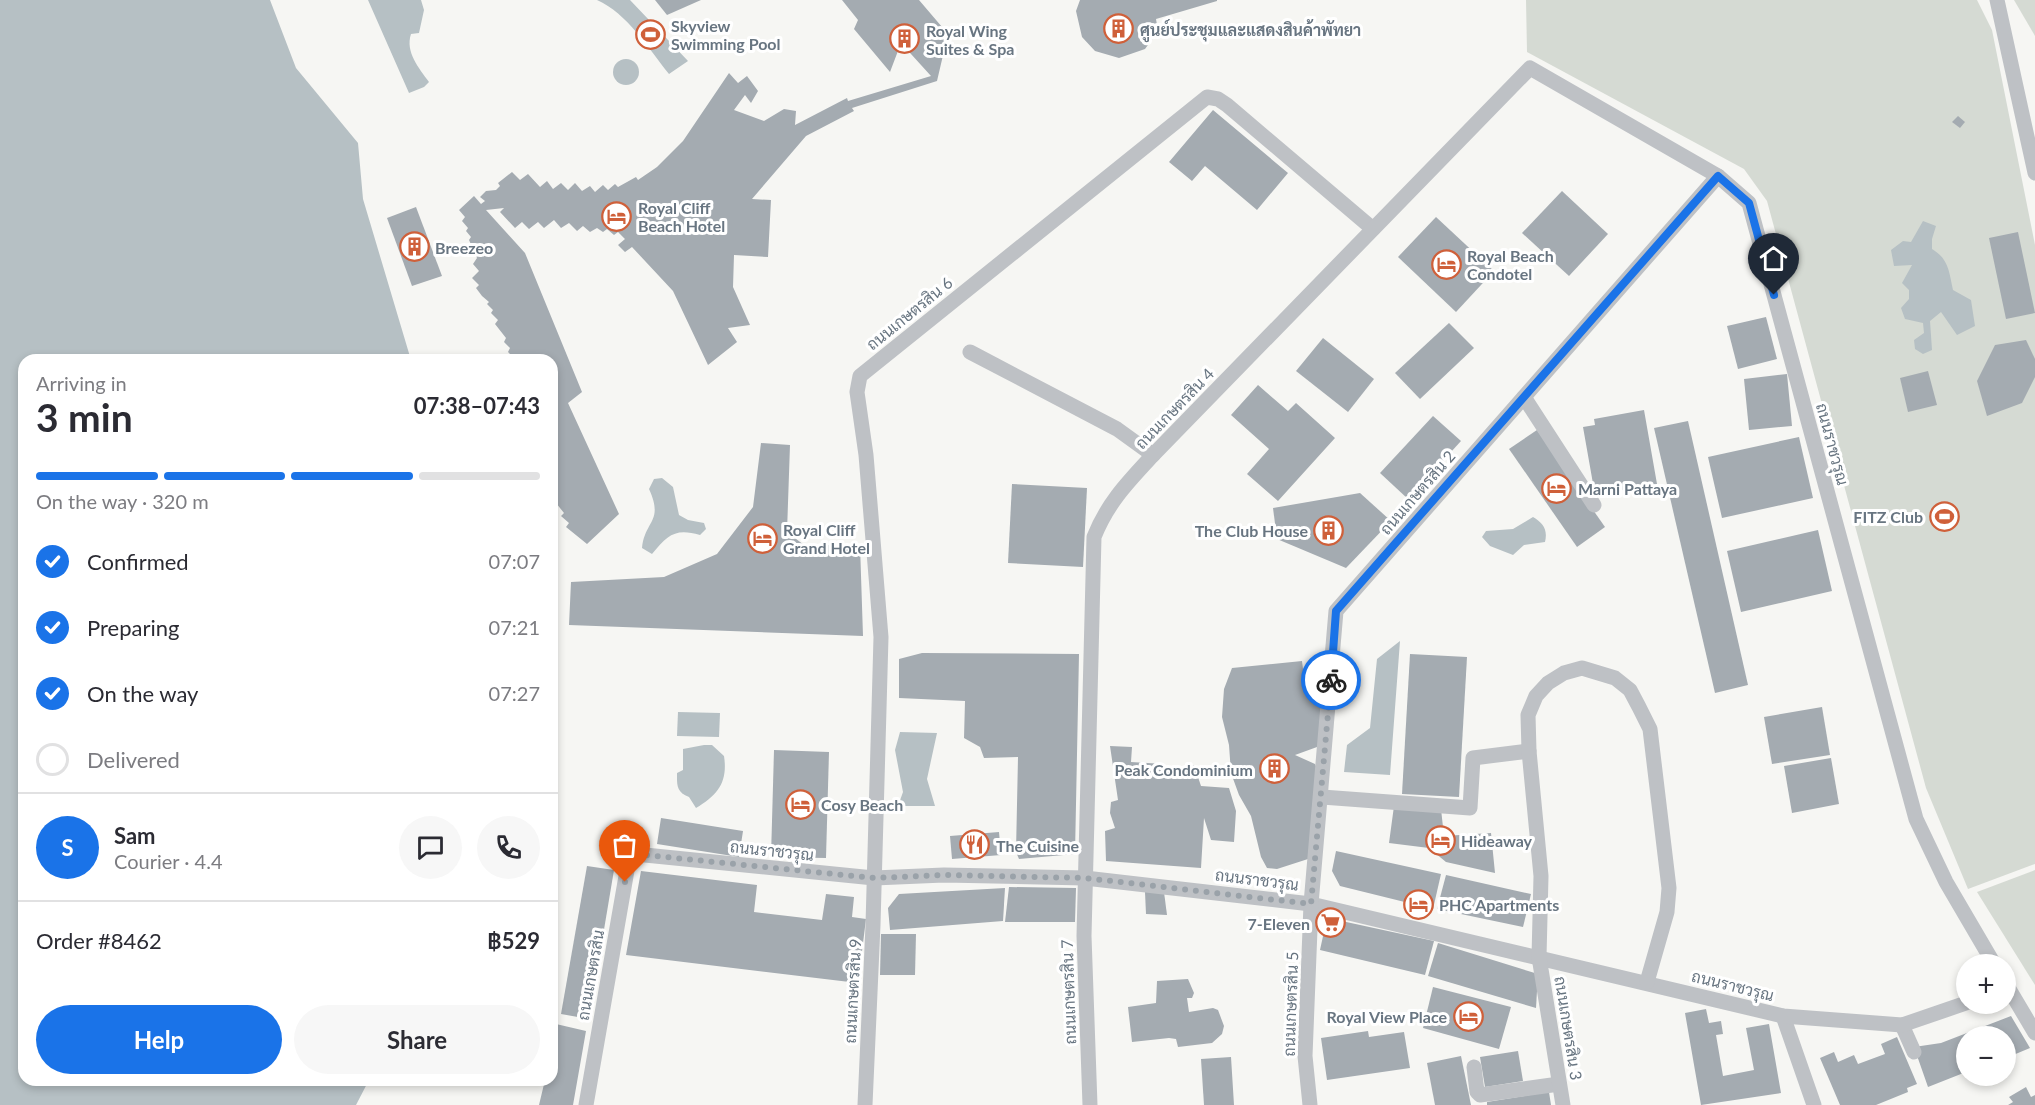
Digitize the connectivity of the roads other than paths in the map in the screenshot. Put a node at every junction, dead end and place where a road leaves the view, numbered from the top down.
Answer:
1 (1997, 0) edge
2 (1530, 68) joint
3 (2035, 173) edge
4 (1718, 176) junction
5 (1373, 229) junction
6 (970, 352) dead end
7 (1524, 397) junction
8 (1153, 455) junction
9 (1594, 505) dead end
10 (1529, 751) junction
11 (1322, 797) junction
12 (635, 854) joint
13 (874, 878) junction
14 (1085, 878) junction
15 (1311, 904) junction
16 (1988, 954) edge
17 (1539, 957) junction
18 (1647, 982) junction
19 (2016, 1003) edge
20 (1956, 1006) edge
21 (1783, 1016) junction
22 (1902, 1025) junction
23 (2035, 1033) edge
24 (1914, 1052) dead end
25 (1474, 1066) dead end
26 (1559, 1084) junction
27 (586, 1105) edge
28 (864, 1105) edge
29 (1090, 1105) edge
30 (1310, 1105) edge
31 (1563, 1105) edge
32 (1814, 1105) edge

1 - 3 street
2 - 4 street, ถนนราชวรุณ
2 - 5 street, ถนนเกษตรสิน 4
4 - 7 street, ถนนเกษตรสิน 2
4 - 16 street, ถนนราชวรุณ
5 - 8 street, ถนนเกษตรสิน 4
5 - 13 street, ถนนเกษตรสิน 6
6 - 8 street
7 - 9 street
7 - 11 street, ถนนเกษตรสิน 2
8 - 14 street, ถนนเกษตรสิน 4
10 - 11 street
10 - 17 street, ถนนเกษตรสิน 3
10 - 18 street, ถนนเกษตรสิน 3
11 - 15 street, ถนนเกษตรสิน 2
12 - 13 street, ถนนราชวรุณ
12 - 27 street, ถนนเกษตรสิน
13 - 14 street, ถนนราชวรุณ
13 - 28 street, ถนนเกษตรสิน 9
14 - 15 street, ถนนราชวรุณ
14 - 29 street, ถนนเกษตรสิน 7
15 - 17 street, ถนนราชวรุณ
15 - 30 street, ถนนเกษตรสิน 5
17 - 18 street, ถนนราชวรุณ
17 - 26 street, ถนนเกษตรสิน 3
18 - 21 street, ถนนราชวรุณ
19 - 23 street
20 - 22 street, ถนนราชวรุณ
21 - 22 street, ถนนราชวรุณ
21 - 32 street
22 - 24 street
25 - 26 street
26 - 31 street, ถนนเกษตรสิน 3

